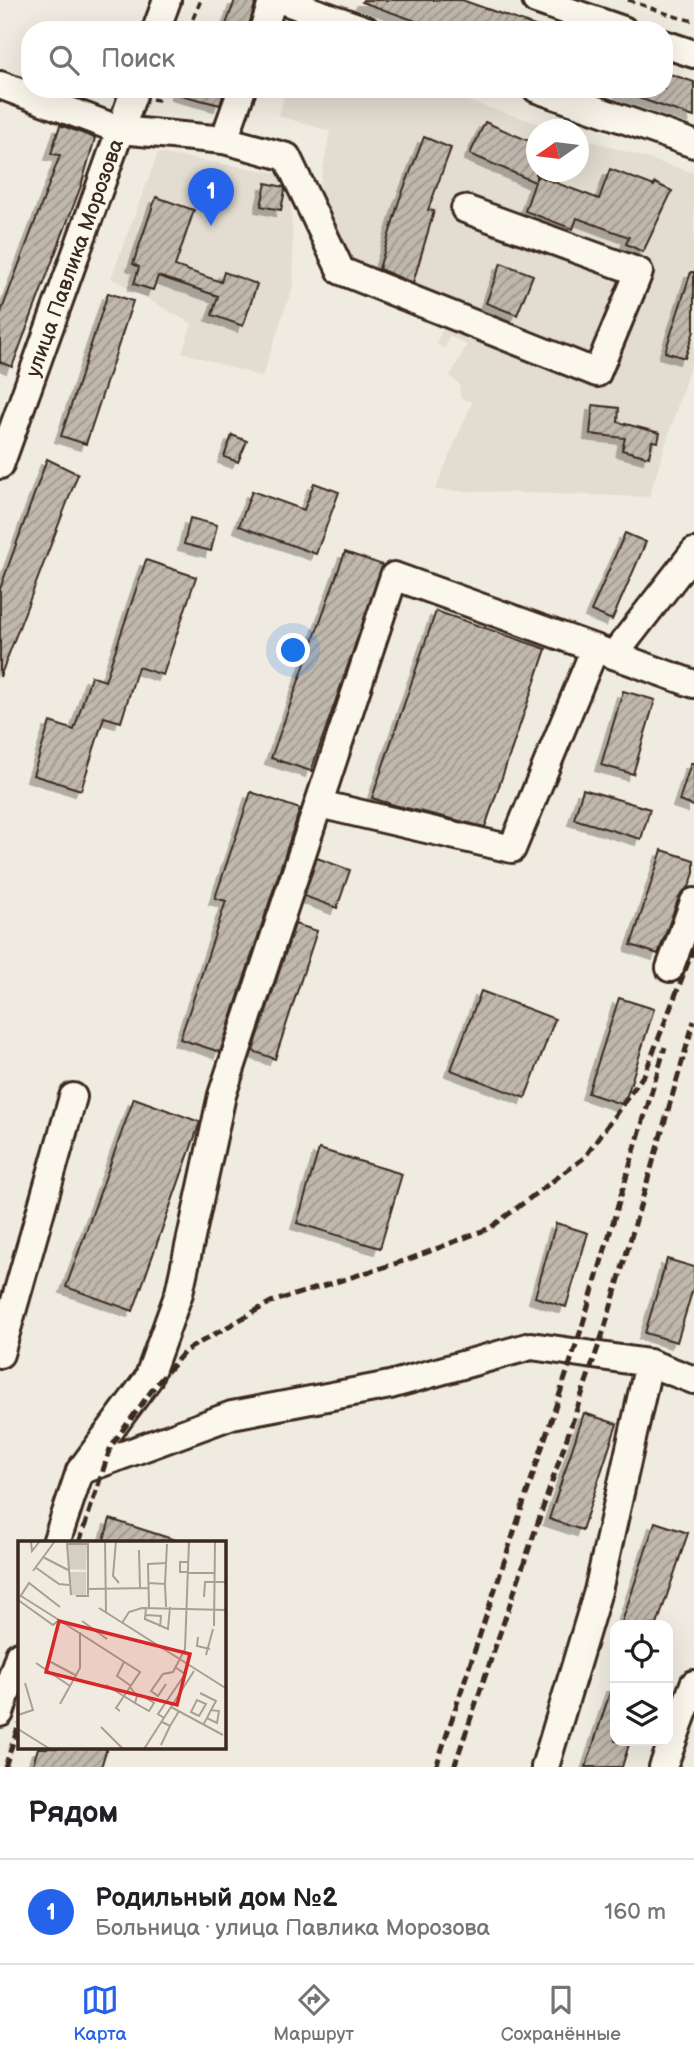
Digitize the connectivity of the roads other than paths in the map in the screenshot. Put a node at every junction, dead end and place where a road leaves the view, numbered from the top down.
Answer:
1 (167, 0) edge
2 (273, 0) edge
3 (281, 0) edge
4 (536, 0) edge
5 (159, 21) edge
6 (266, 21) edge
7 (340, 21) edge
8 (597, 21) edge
9 (673, 47) edge
10 (694, 54) edge
11 (0, 85) edge
12 (21, 93) edge
13 (35, 98) edge
14 (132, 98) edge
15 (239, 98) edge
16 (563, 98) edge
17 (120, 130) junction
18 (224, 140) junction
19 (694, 144) edge
20 (466, 209) dead end
21 (0, 465) edge
22 (694, 552) edge
23 (604, 652) junction
24 (694, 684) edge
25 (319, 804) junction
26 (694, 901) edge
27 (670, 968) dead end
28 (72, 1097) dead end
29 (0, 1354) edge
30 (649, 1363) junction
31 (694, 1380) edge
32 (80, 1471) junction
33 (57, 1541) edge
34 (18, 1658) edge
35 (694, 1684) edge
36 (0, 1713) edge
37 (545, 1767) edge
38 (663, 1767) edge

1 - 5 street
2 - 6 street
3 - 7 street
4 - 8 street
9 - 10 street
11 - 12 street
13 - 17 street
14 - 17 street, улица Павлика Морозова
15 - 18 street
16 - 19 street
17 - 18 street
17 - 21 street, улица Павлика Морозова
18 - 20 street
22 - 23 street
23 - 24 street
23 - 25 street
23 - 25 street
25 - 32 street
26 - 27 street
28 - 29 street
30 - 31 street
30 - 32 street
30 - 37 street
32 - 33 street
34 - 36 street
35 - 38 street

